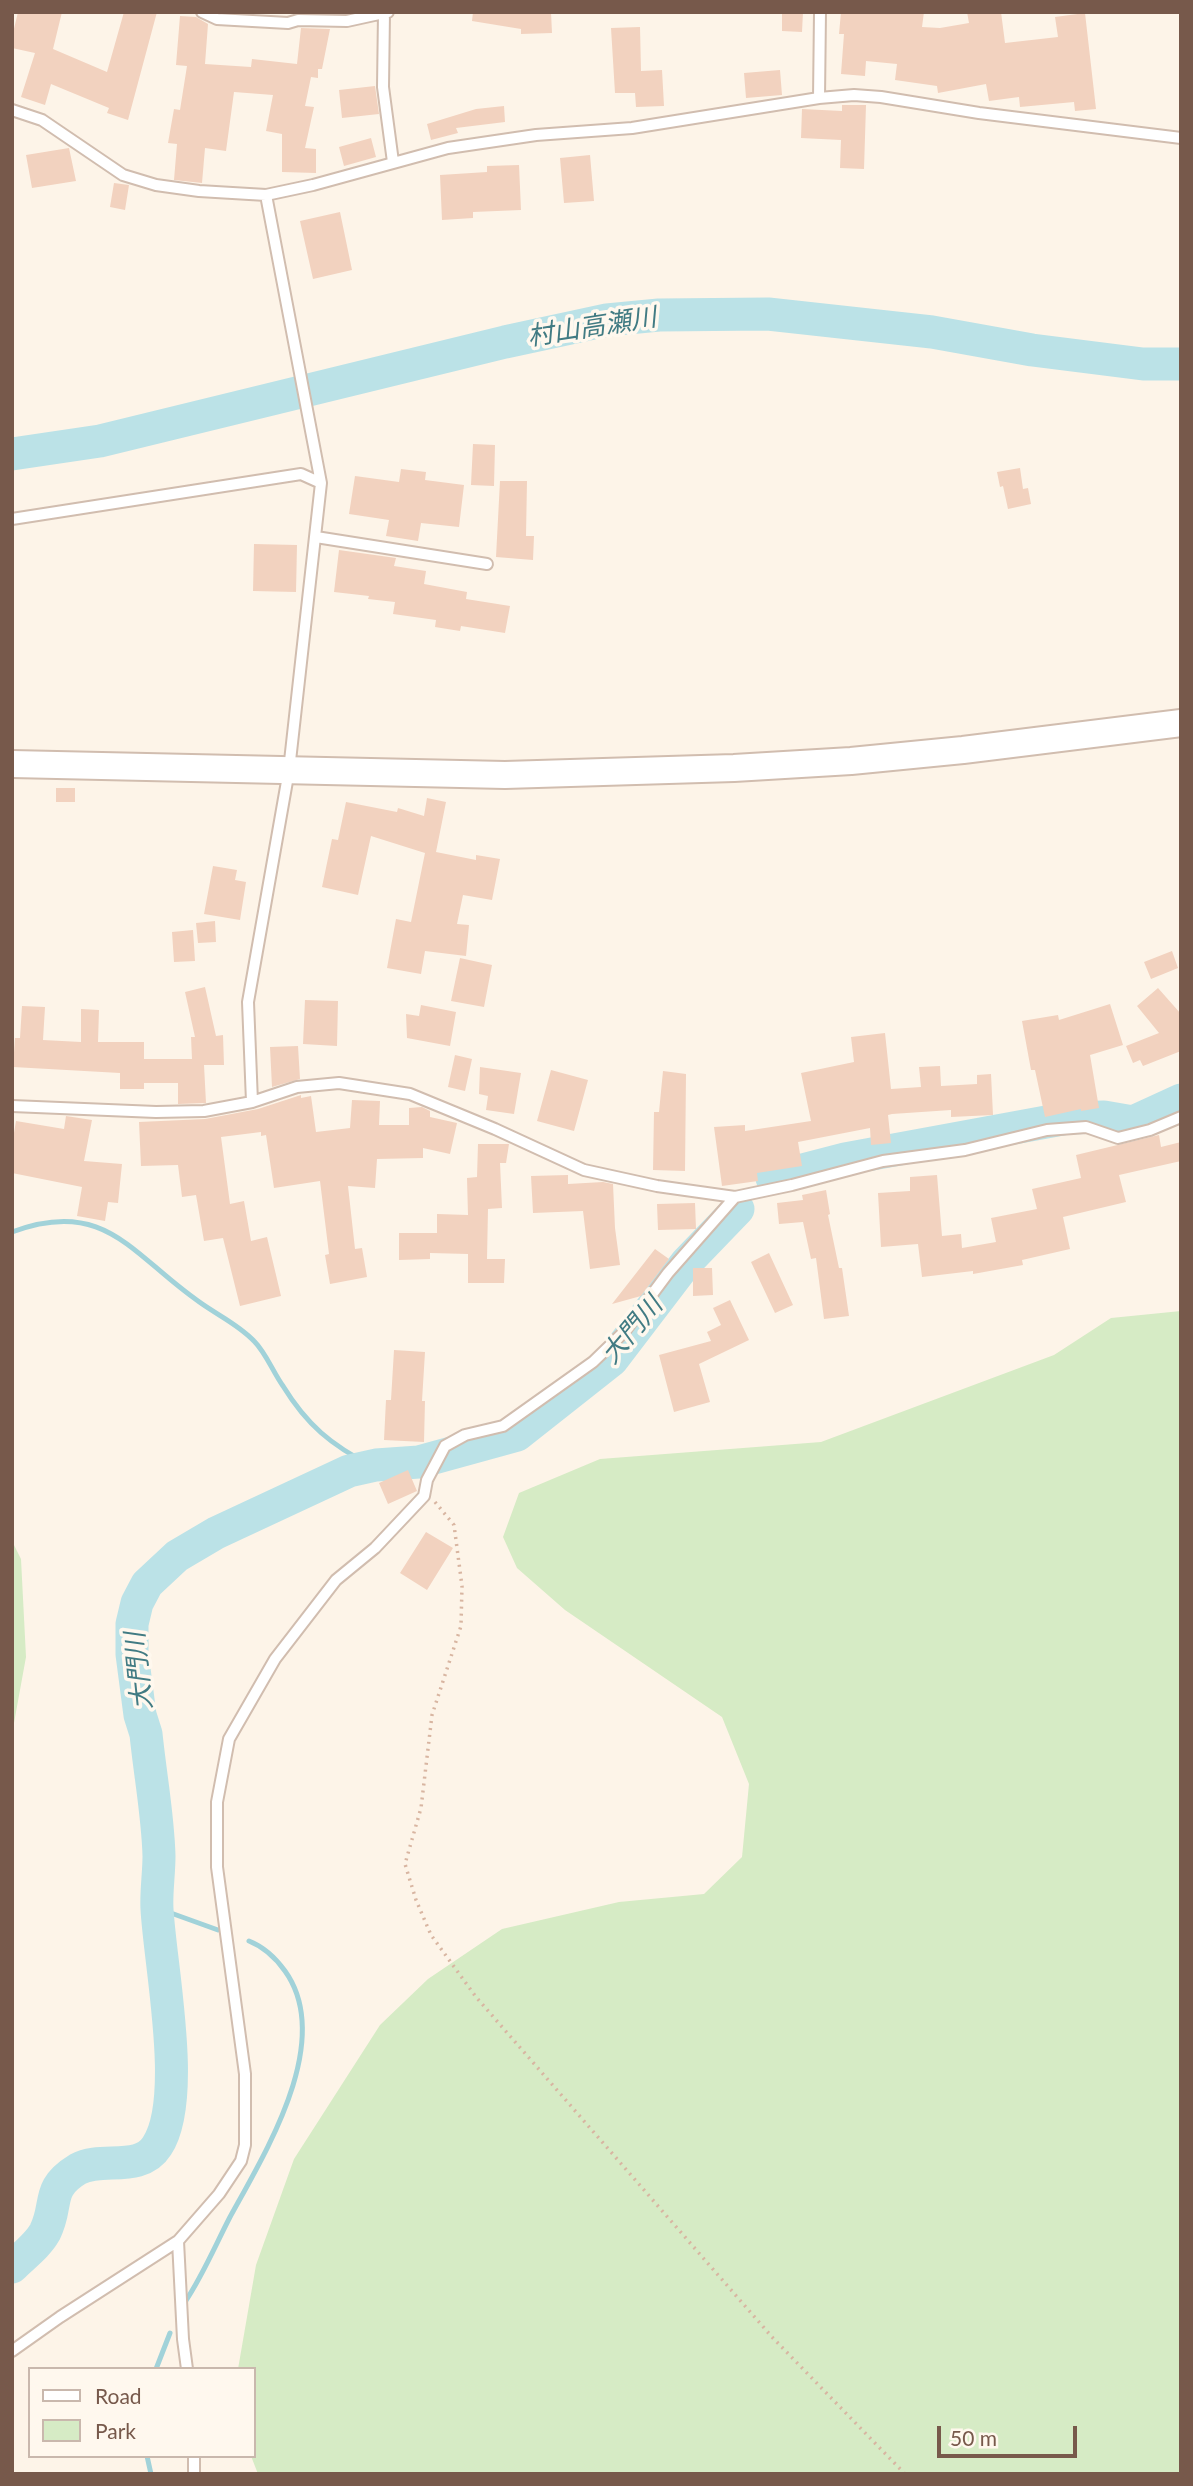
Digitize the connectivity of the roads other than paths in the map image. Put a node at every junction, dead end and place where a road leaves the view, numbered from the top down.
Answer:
1 (202, 12) edge
2 (820, 12) edge
3 (386, 13) edge
4 (819, 98) junction
5 (12, 110) edge
6 (1181, 138) edge
7 (393, 162) junction
8 (265, 195) junction
9 (320, 478) junction
10 (12, 519) edge
11 (316, 537) junction
12 (487, 564) dead end
13 (1181, 723) edge
14 (12, 764) edge
15 (289, 770) junction
16 (252, 1102) junction
17 (12, 1106) edge
18 (1181, 1117) edge
19 (735, 1197) junction
20 (178, 2241) junction
21 (12, 2351) edge
22 (187, 2367) edge

1 - 3 lane
2 - 4 lane
3 - 7 lane
4 - 6 lane
4 - 7 lane
5 - 8 lane
7 - 8 lane
8 - 9 lane
9 - 10 lane
9 - 11 lane
11 - 12 lane
11 - 15 lane
13 - 15 street
14 - 15 street
15 - 16 lane
16 - 17 lane
16 - 19 lane
18 - 19 lane
19 - 20 lane
20 - 21 lane
20 - 22 lane

